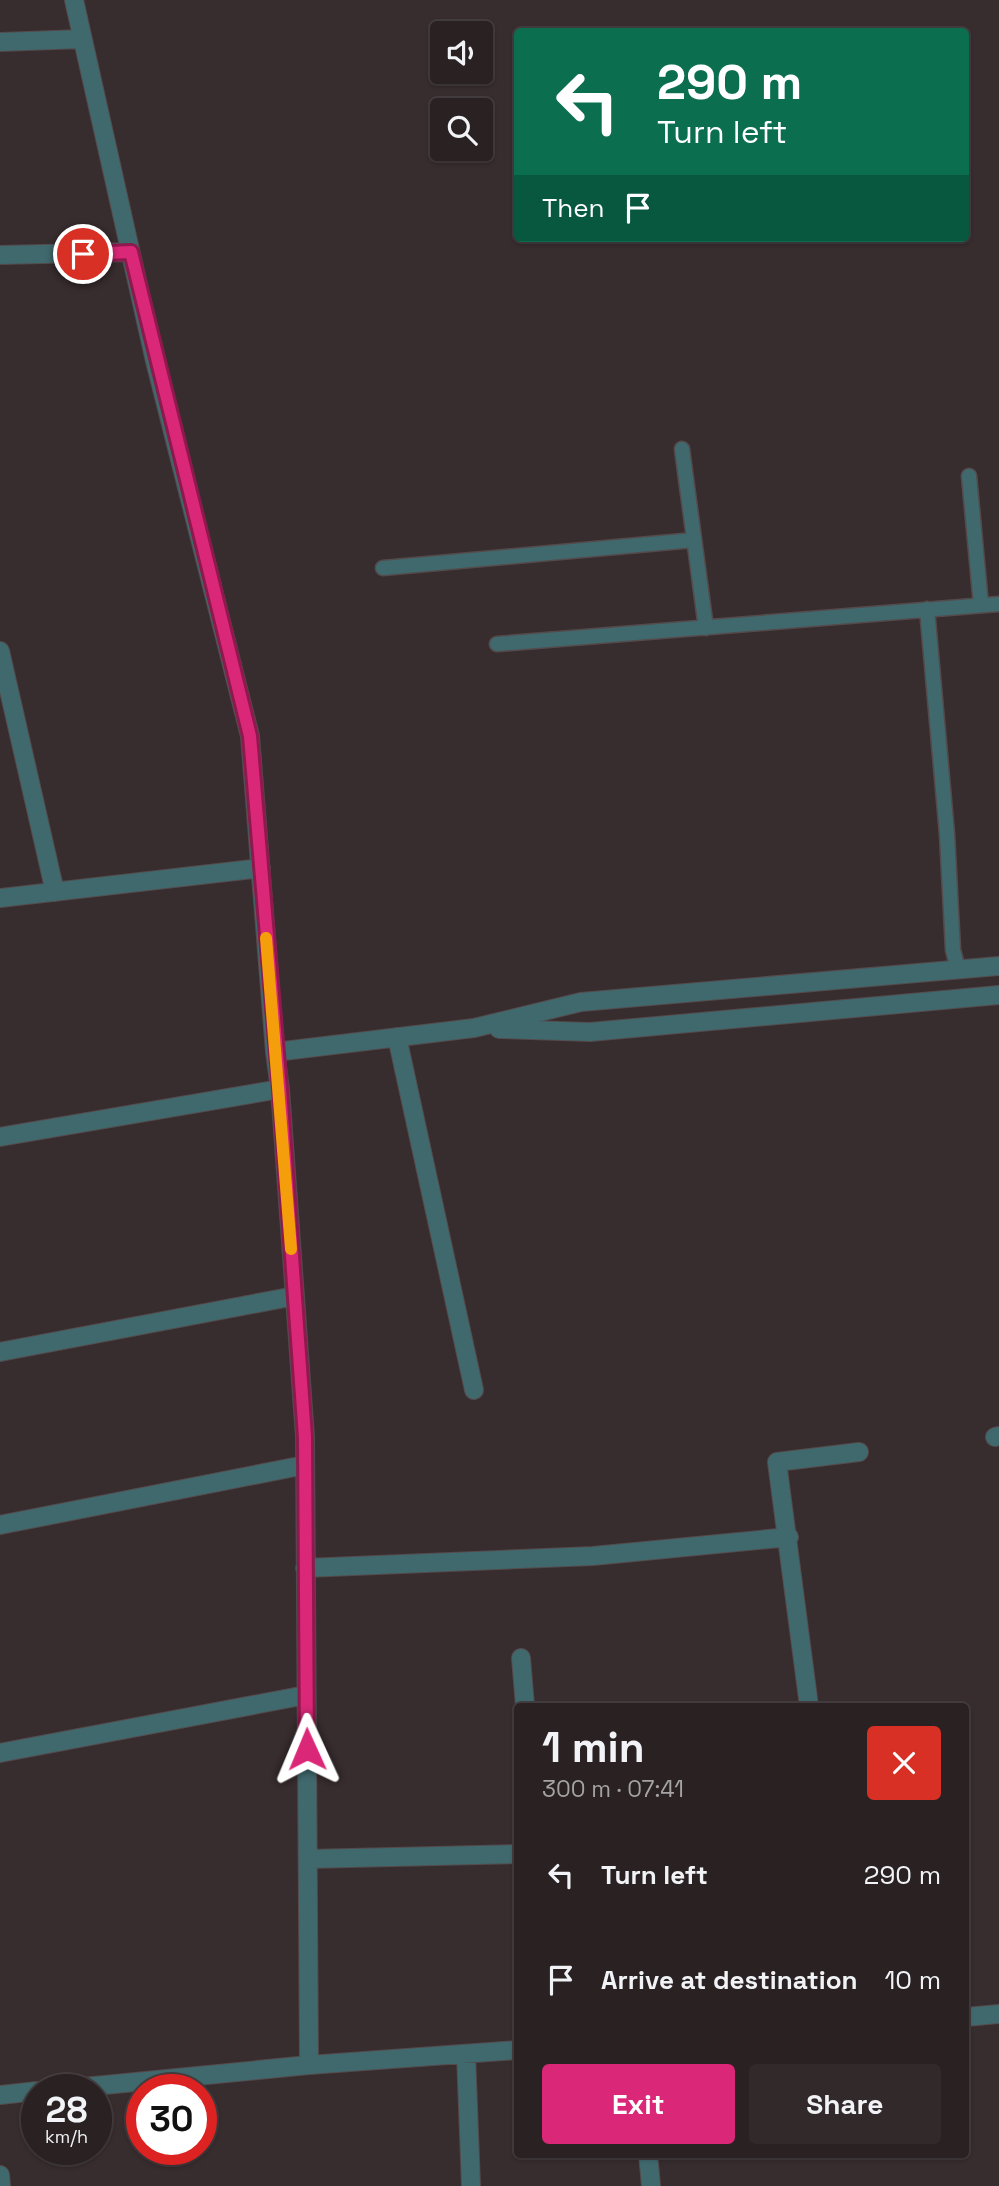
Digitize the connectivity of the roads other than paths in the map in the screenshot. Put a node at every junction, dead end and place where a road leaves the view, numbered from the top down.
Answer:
1 (74, 0) edge
2 (82, 39) junction
3 (0, 42) edge
4 (131, 252) junction
5 (0, 255) edge
6 (682, 449) dead end
7 (969, 476) dead end
8 (694, 540) junction
9 (383, 568) dead end
10 (999, 604) edge
11 (981, 605) junction
12 (928, 609) junction
13 (705, 628) junction
14 (498, 645) dead end
15 (0, 651) edge
16 (261, 868) junction
17 (55, 892) junction
18 (0, 898) edge
19 (999, 966) edge
20 (958, 969) junction
21 (999, 995) edge
22 (474, 1028) junction
23 (397, 1038) junction
24 (275, 1052) junction
25 (280, 1089) junction
26 (0, 1137) edge
27 (295, 1296) junction
28 (0, 1352) edge
29 (474, 1390) dead end
30 (859, 1452) dead end
31 (305, 1465) junction
32 (0, 1525) edge
33 (789, 1537) junction
34 (305, 1568) junction
35 (521, 1658) dead end
36 (306, 1695) junction
37 (525, 1703) edge
38 (809, 1703) edge
39 (0, 1753) edge
40 (514, 1854) edge
41 (308, 1859) junction
42 (999, 2014) edge
43 (969, 2017) edge
44 (514, 2050) edge
45 (466, 2054) junction
46 (309, 2065) junction
47 (112, 2084) edge
48 (21, 2093) edge
49 (0, 2095) edge
50 (648, 2158) edge
51 (0, 2175) edge
52 (1, 2186) edge
53 (471, 2186) edge
54 (651, 2186) edge

1 - 2 street
2 - 3 street
2 - 4 street
4 - 5 street
4 - 16 street
6 - 8 lane
7 - 11 lane
8 - 9 lane
8 - 13 lane
10 - 11 lane
11 - 12 lane
12 - 13 lane
12 - 20 lane
13 - 14 lane
15 - 17 street
16 - 17 street
16 - 24 street
17 - 18 street
19 - 20 street
20 - 22 street
21 - 22 street
22 - 23 street
23 - 24 street
23 - 29 street
24 - 25 street
25 - 26 street
25 - 27 street
27 - 28 street
27 - 31 street
30 - 33 street
31 - 32 street
31 - 34 street
33 - 34 street
33 - 38 street
34 - 36 street
35 - 37 street
36 - 39 street
36 - 41 street
40 - 41 street
41 - 46 street
42 - 43 street
44 - 45 street
45 - 46 street
45 - 53 street
46 - 47 street
48 - 49 street
50 - 54 street
51 - 52 street

